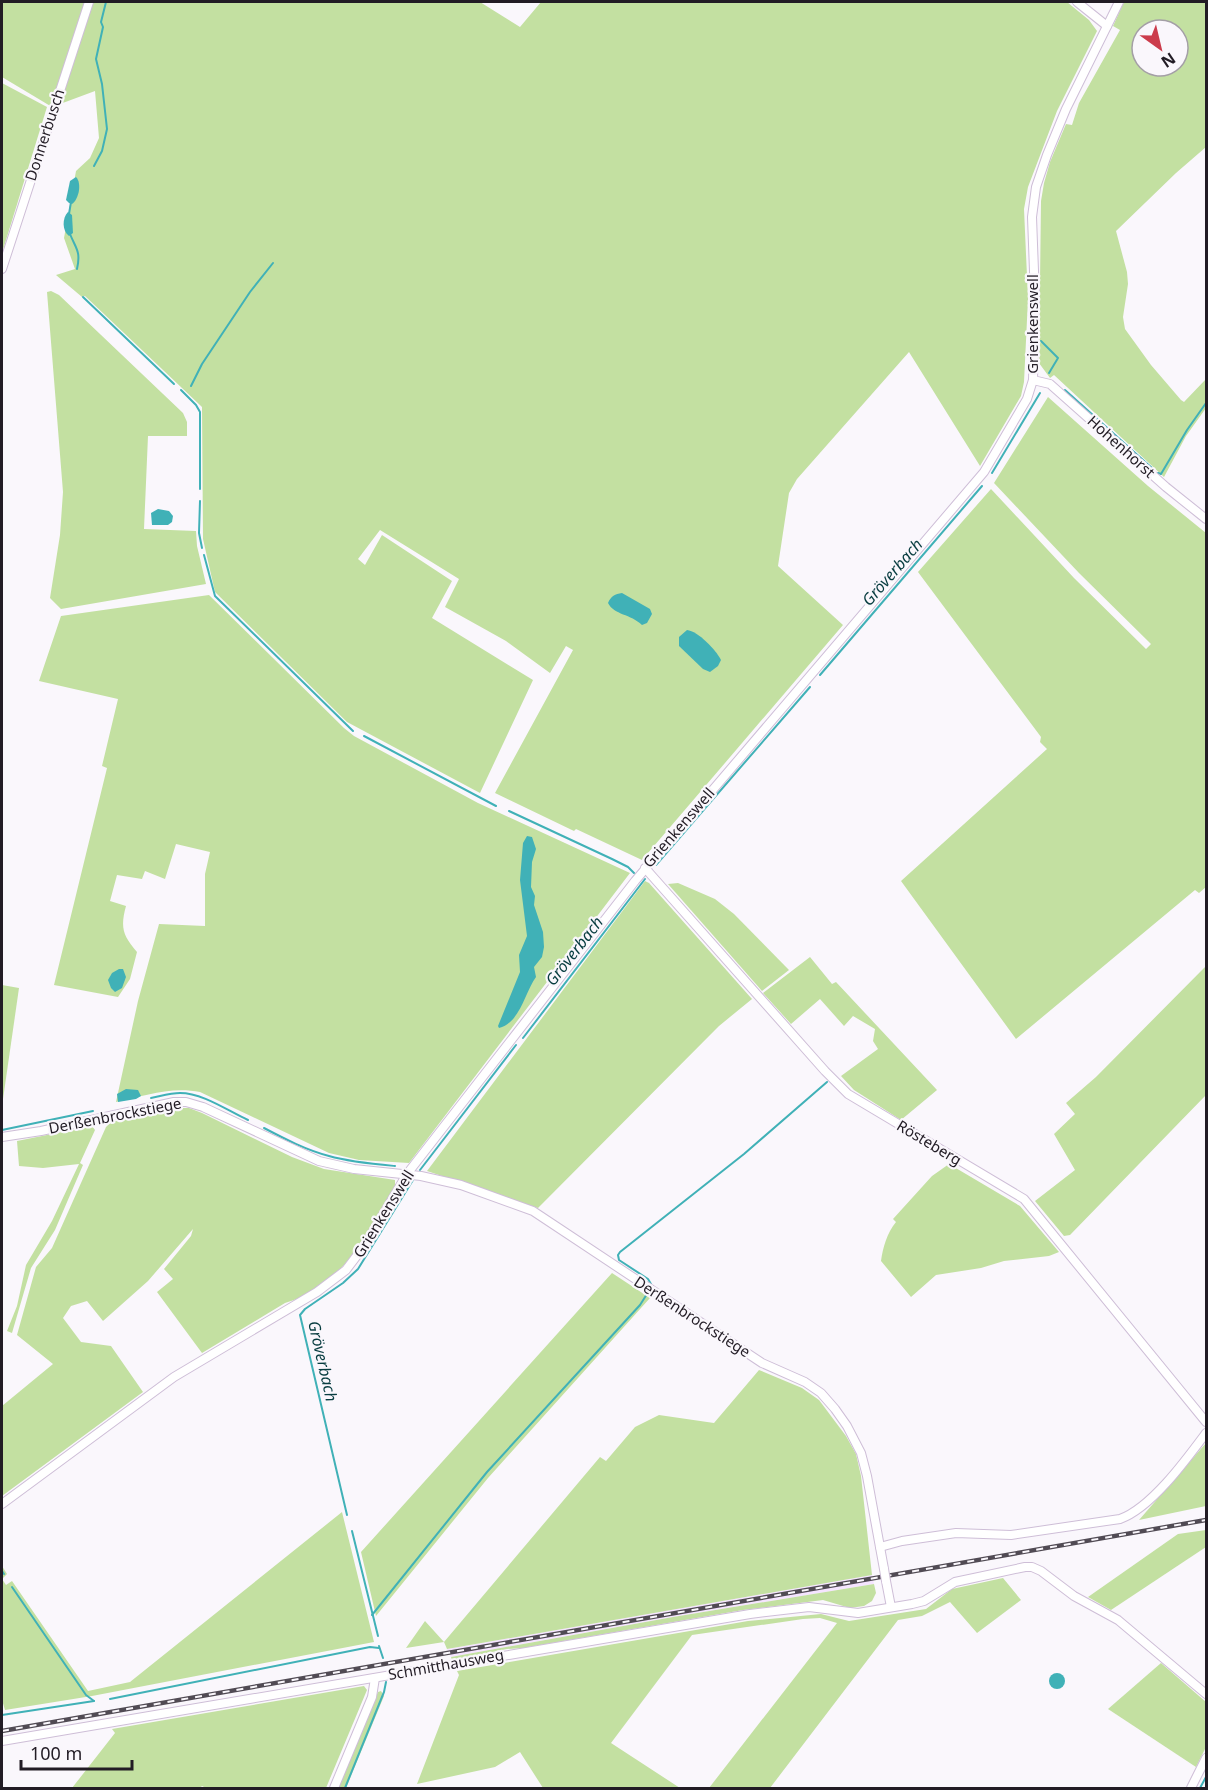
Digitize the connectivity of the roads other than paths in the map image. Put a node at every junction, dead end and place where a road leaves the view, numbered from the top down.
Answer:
1 (88, 2) edge
2 (1077, 2) edge
3 (1119, 2) edge
4 (1107, 26) junction
5 (2, 269) edge
6 (1033, 380) junction
7 (1206, 519) edge
8 (645, 868) junction
9 (2, 1137) edge
10 (406, 1174) junction
11 (1206, 1422) edge
12 (1206, 1433) edge
13 (2, 1504) edge
14 (880, 1547) junction
15 (891, 1607) junction
16 (375, 1678) junction
17 (1206, 1694) edge
18 (2, 1741) edge
19 (1206, 1758) edge
20 (334, 1788) edge
21 (1191, 1788) edge

1 - 5 street, Donnerbusch
2 - 4 street
3 - 4 street, Grienkenswell
4 - 6 street, Grienkenswell
6 - 7 street, Hohenhorst
6 - 8 street, Grienkenswell
8 - 10 street, Grienkenswell
8 - 11 street, Rösteberg
9 - 10 street, Derßenbrockstiege
10 - 13 street, Grienkenswell
10 - 14 street, Derßenbrockstiege
12 - 14 street
14 - 15 street, Derßenbrockstiege, bridge
15 - 16 street, Schmitthausweg
15 - 17 street
16 - 18 street, Schmitthausweg
16 - 20 street
19 - 21 street

